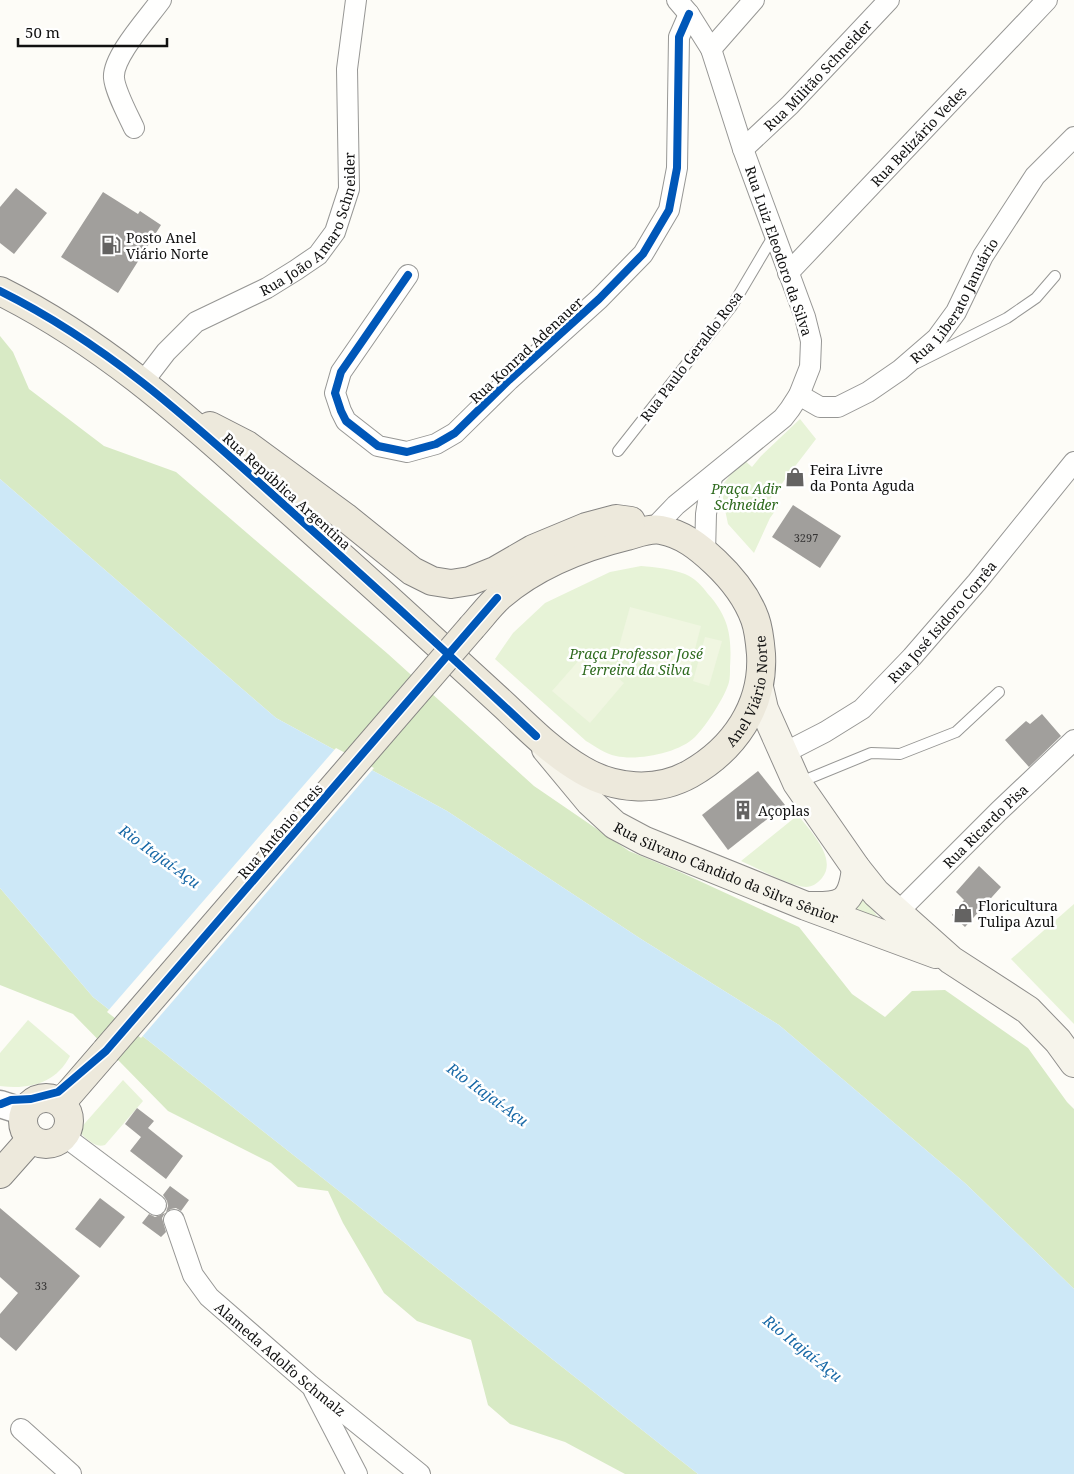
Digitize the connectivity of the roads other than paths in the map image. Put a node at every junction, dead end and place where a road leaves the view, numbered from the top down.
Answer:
1 (161, 0) edge
2 (356, 0) edge
3 (754, 0) edge
4 (890, 0) edge
5 (1047, 0) edge
6 (683, 7) edge
7 (711, 49) junction
8 (134, 128) dead end
9 (1074, 137) edge
10 (743, 149) junction
11 (775, 233) junction
12 (788, 272) junction
13 (408, 276) dead end
14 (1055, 276) dead end
15 (0, 291) edge
16 (900, 370) junction
17 (143, 382) junction
18 (799, 396) junction
19 (180, 412) junction
20 (618, 451) dead end
21 (1073, 466) edge
22 (712, 477) junction
23 (653, 529) junction
24 (705, 553) junction
25 (472, 627) joint
26 (759, 687) junction
27 (999, 692) dead end
28 (536, 736) junction
29 (1074, 740) edge
30 (784, 753) junction
31 (797, 783) junction
32 (856, 868) junction
33 (806, 906) junction
34 (897, 913) junction
35 (951, 960) junction
36 (1074, 1063) edge
37 (61, 1103) junction
38 (12, 1108) edge
39 (64, 1136) junction
40 (31, 1138) junction
41 (0, 1174) edge
42 (156, 1205) dead end
43 (174, 1220) dead end
44 (310, 1384) junction
45 (21, 1429) dead end
46 (71, 1474) edge
47 (357, 1474) edge
48 (420, 1474) edge

1 - 8 street
2 - 17 street, Rua João Amaro Schneider
3 - 7 street
4 - 10 street, Rua Militão Schneider
5 - 12 street, Rua Belizário Vedes
6 - 7 street, Rua Luiz Eleodoro da Silva
6 - 13 street, Rua Konrad Adenauer
7 - 10 street, Rua Luiz Eleodoro da Silva
9 - 16 street, Rua Liberato Januário
10 - 11 street, Rua Luiz Eleodoro da Silva
11 - 12 street, Rua Luiz Eleodoro da Silva
11 - 20 lane, Rua Paulo Geraldo Rosa
12 - 18 street, Rua Luiz Eleodoro da Silva
14 - 16 lane
15 - 17 main road, Rua República Argentina
16 - 18 street, Rua Liberato Januário
17 - 19 main road, Rua República Argentina
18 - 22 street, Rua Luiz Eleodoro da Silva
19 - 23 main road
19 - 28 main road, Rua República Argentina
21 - 30 street, Rua José Isidoro Corrêa
22 - 23 street, Rua Luiz Eleodoro da Silva
22 - 24 street
23 - 24 main road, Anel Viário Norte
23 - 25 main road, Anel Viário Norte
24 - 26 main road, Anel Viário Norte
25 - 37 main road, Rua Antônio Treis, bridge
26 - 28 main road, Anel Viário Norte
26 - 30 main road, Rua Silvano Cândido da Silva Sênior
27 - 31 lane
28 - 33 main road, Rua Silvano Cândido da Silva Sênior
29 - 34 street, Rua Ricardo Pisa
30 - 31 main road, Rua Silvano Cândido da Silva Sênior
31 - 32 main road, Rua Silvano Cândido da Silva Sênior
32 - 33 main road
32 - 34 main road, Rua Silvano Cândido da Silva Sênior
33 - 35 main road, Rua Silvano Cândido da Silva Sênior
34 - 35 main road, Rua Silvano Cândido da Silva Sênior
35 - 36 main road, Rua Silvano Cândido da Silva Sênior
37 - 38 main road
37 - 39 main road
38 - 40 main road
39 - 40 main road
39 - 42 street
40 - 41 main road
43 - 44 street, Alameda Adolfo Schmalz
44 - 47 street
44 - 48 street, Alameda Adolfo Schmalz
45 - 46 street

